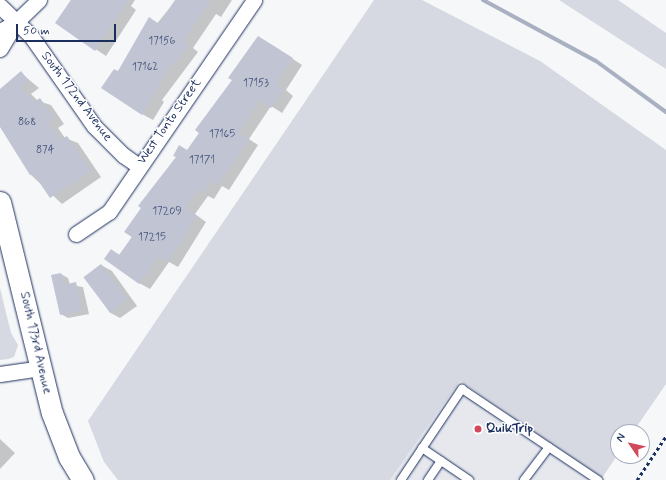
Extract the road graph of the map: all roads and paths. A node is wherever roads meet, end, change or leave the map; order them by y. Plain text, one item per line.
1 (38, 0) edge
2 (254, 0) edge
3 (0, 6) edge
4 (16, 22) junction
5 (0, 31) edge
6 (0, 49) edge
7 (139, 166) junction
8 (0, 202) edge
9 (76, 234) dead end
10 (41, 368) junction
11 (0, 374) edge
12 (666, 436) edge
13 (549, 447) junction
14 (422, 448) junction
15 (441, 461) junction
16 (83, 480) edge
17 (401, 480) edge
18 (428, 480) edge
19 (469, 480) edge
20 (524, 480) edge
21 (598, 480) edge
22 (637, 480) edge

1 - 4 street
2 - 7 street, West Tonto Street
3 - 4 street, South 172nd Avenue
4 - 5 street
4 - 6 street
4 - 7 street, South 172nd Avenue
7 - 9 street, West Tonto Street
8 - 10 street, South 173rd Avenue
10 - 11 street
10 - 16 street, South 173rd Avenue
12 - 22 path
13 - 14 lane
13 - 20 lane
13 - 21 lane
14 - 15 lane
14 - 17 lane
15 - 18 lane
15 - 19 lane

